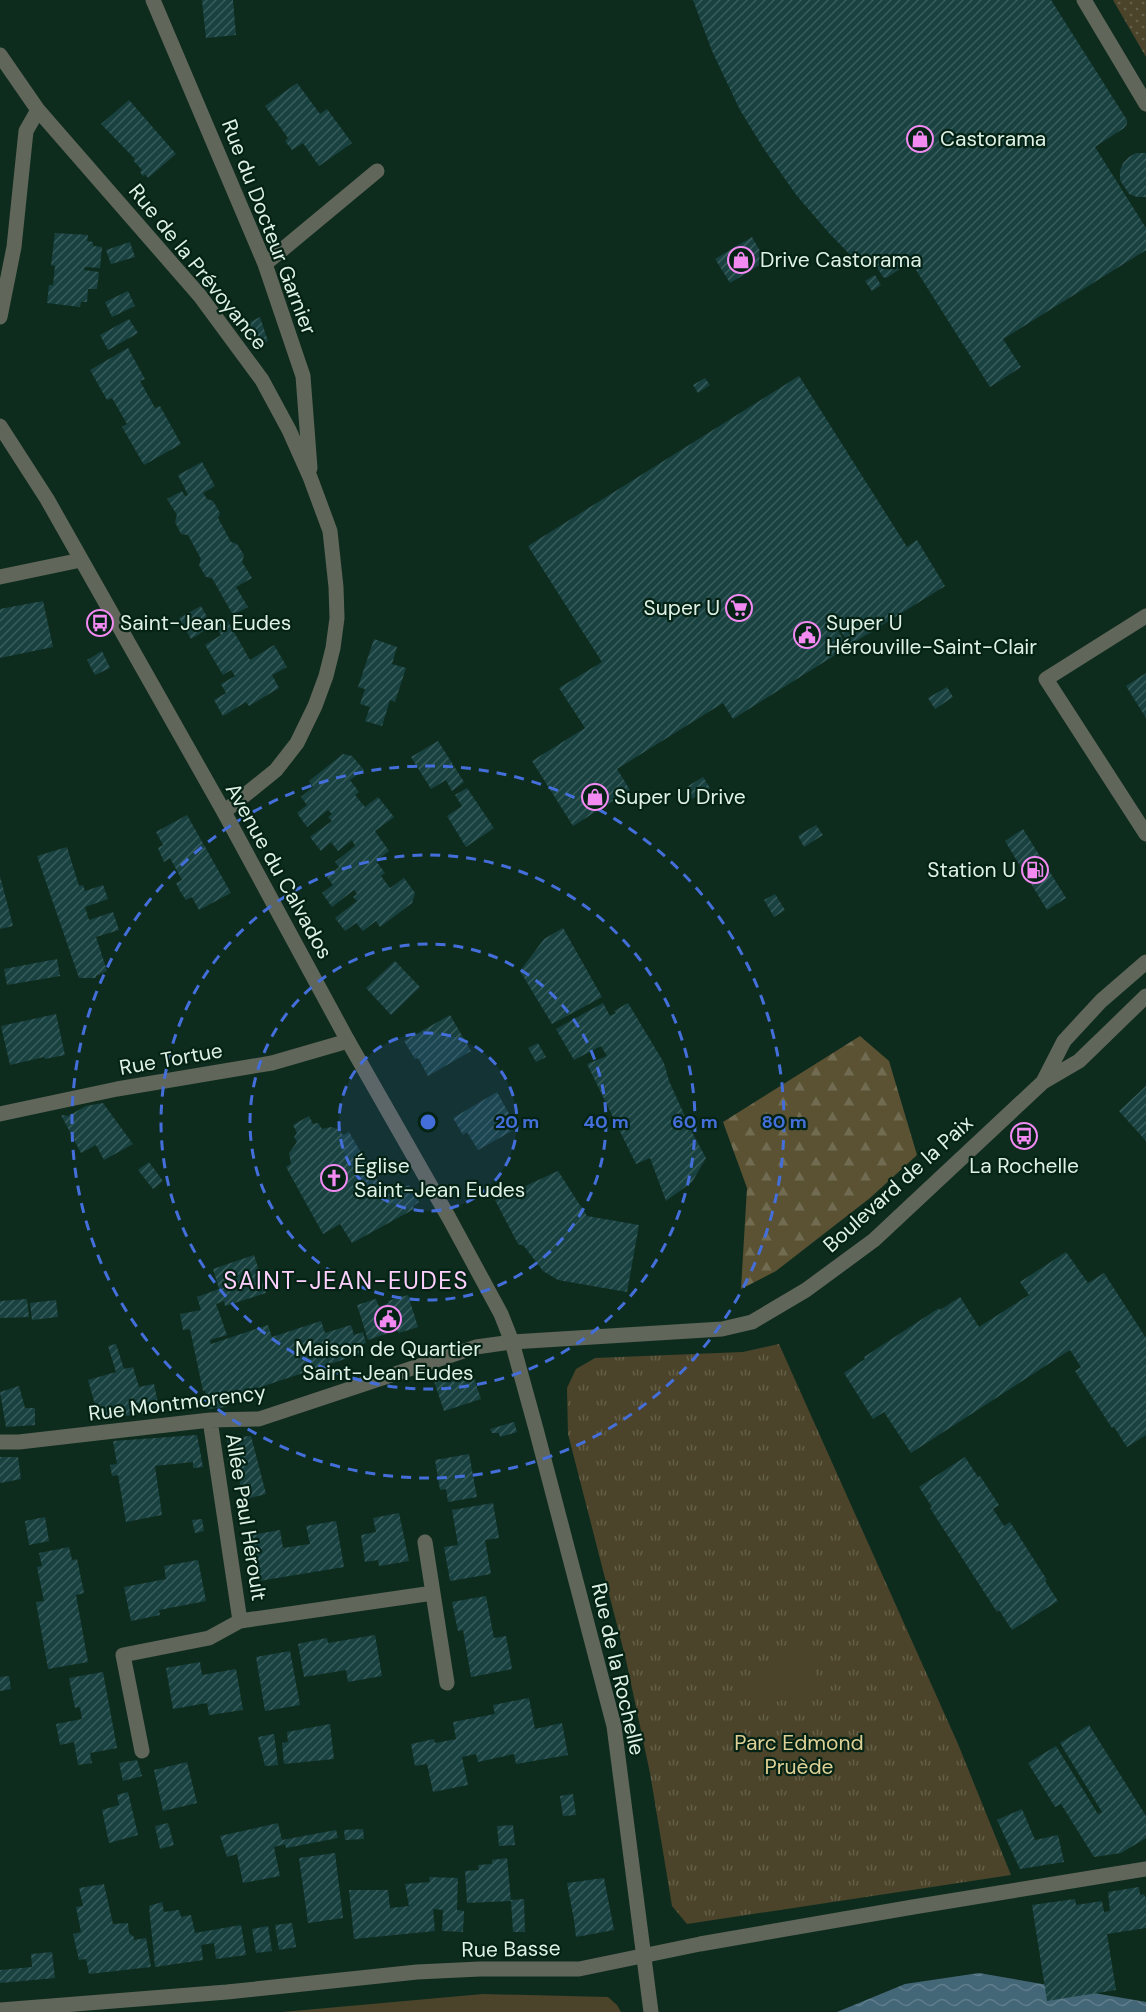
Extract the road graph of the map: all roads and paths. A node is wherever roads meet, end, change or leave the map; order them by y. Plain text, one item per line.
1 (153, 0) edge
2 (1084, 0) edge
3 (0, 55) edge
4 (1146, 104) edge
5 (38, 110) junction
6 (378, 171) dead end
7 (266, 264) junction
8 (0, 316) edge
9 (0, 426) edge
10 (310, 477) junction
11 (81, 560) junction
12 (0, 577) edge
13 (1146, 616) edge
14 (224, 812) junction
15 (1146, 834) edge
16 (1146, 962) edge
17 (1146, 996) edge
18 (348, 1041) junction
19 (1043, 1082) junction
20 (0, 1114) edge
21 (743, 1324) joint
22 (512, 1342) junction
23 (210, 1420) junction
24 (0, 1442) edge
25 (424, 1542) dead end
26 (433, 1593) junction
27 (240, 1621) junction
28 (447, 1683) dead end
29 (142, 1751) dead end
30 (1146, 1869) edge
31 (644, 1957) junction
32 (0, 2010) edge
33 (651, 2012) edge

1 - 7 street, Rue du Docteur Garnier
2 - 4 street
3 - 5 street, Rue de la Prévoyance
5 - 8 street
5 - 10 street, Rue de la Prévoyance
6 - 7 street
7 - 10 street, Rue du Docteur Garnier
9 - 11 street, Avenue du Calvados
10 - 14 street, Rue de la Prévoyance
11 - 12 street
11 - 14 street, Avenue du Calvados
13 - 15 street
14 - 18 street, Avenue du Calvados
16 - 19 street, Boulevard de la Paix
17 - 19 street, Boulevard de la Paix
18 - 20 street, Rue Tortue
18 - 22 street, Avenue du Calvados
19 - 21 street, Boulevard de la Paix
21 - 22 street, Rue Montmorency
22 - 23 street, Rue Montmorency
22 - 31 street, Rue de la Rochelle
23 - 24 street, Rue Montmorency
23 - 27 street, Allée Paul Héroult
25 - 26 street
26 - 27 street, Allée Paul Héroult
26 - 28 street
27 - 29 street, Allée Paul Héroult
30 - 31 street, Rue Basse
31 - 32 street, Rue Basse
31 - 33 street, Rue de la Rochelle

